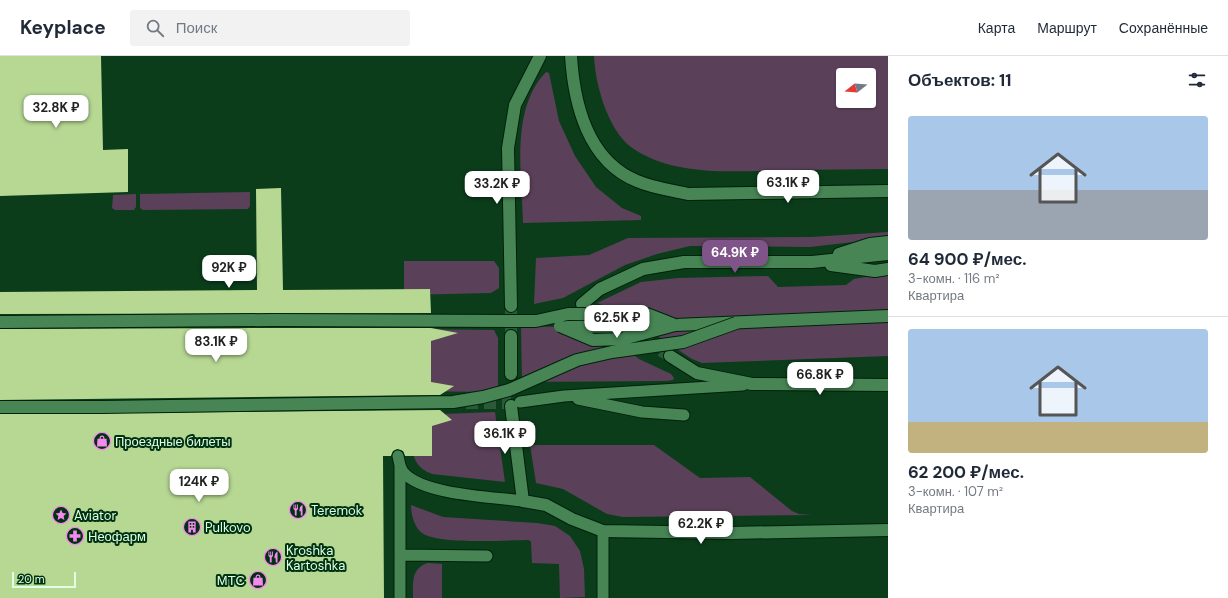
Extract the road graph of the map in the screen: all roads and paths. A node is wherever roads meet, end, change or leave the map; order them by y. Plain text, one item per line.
1 (540, 56) edge
2 (571, 56) edge
3 (888, 191) edge
4 (888, 242) edge
5 (888, 254) edge
6 (812, 262) junction
7 (888, 269) edge
8 (582, 304) dead end
9 (511, 306) tunnel mouth
10 (888, 316) edge
11 (536, 321) junction
12 (0, 322) edge
13 (736, 323) junction
14 (675, 325) junction
15 (511, 336) tunnel mouth
16 (670, 356) tunnel mouth
17 (511, 374) dead end
18 (752, 384) junction
19 (888, 385) edge
20 (564, 396) junction
21 (515, 404) joint
22 (0, 407) edge
23 (684, 415) dead end
24 (523, 501) junction
25 (888, 530) edge
26 (603, 531) junction
27 (400, 555) junction
28 (487, 556) dead end
29 (400, 598) edge
30 (603, 598) edge

1 - 9 street
2 - 3 street
4 - 6 street
5 - 6 street
6 - 7 street
6 - 8 street
10 - 13 street
11 - 12 street, bridge
11 - 14 street, bridge
11 - 14 street, bridge
13 - 14 street, bridge
13 - 22 street, bridge
15 - 17 street
16 - 18 street
18 - 19 street
18 - 20 lane
20 - 21 lane
20 - 23 lane
21 - 24 street
24 - 26 street
24 - 27 lane
25 - 26 street
26 - 30 lane
27 - 28 lane
27 - 29 lane

